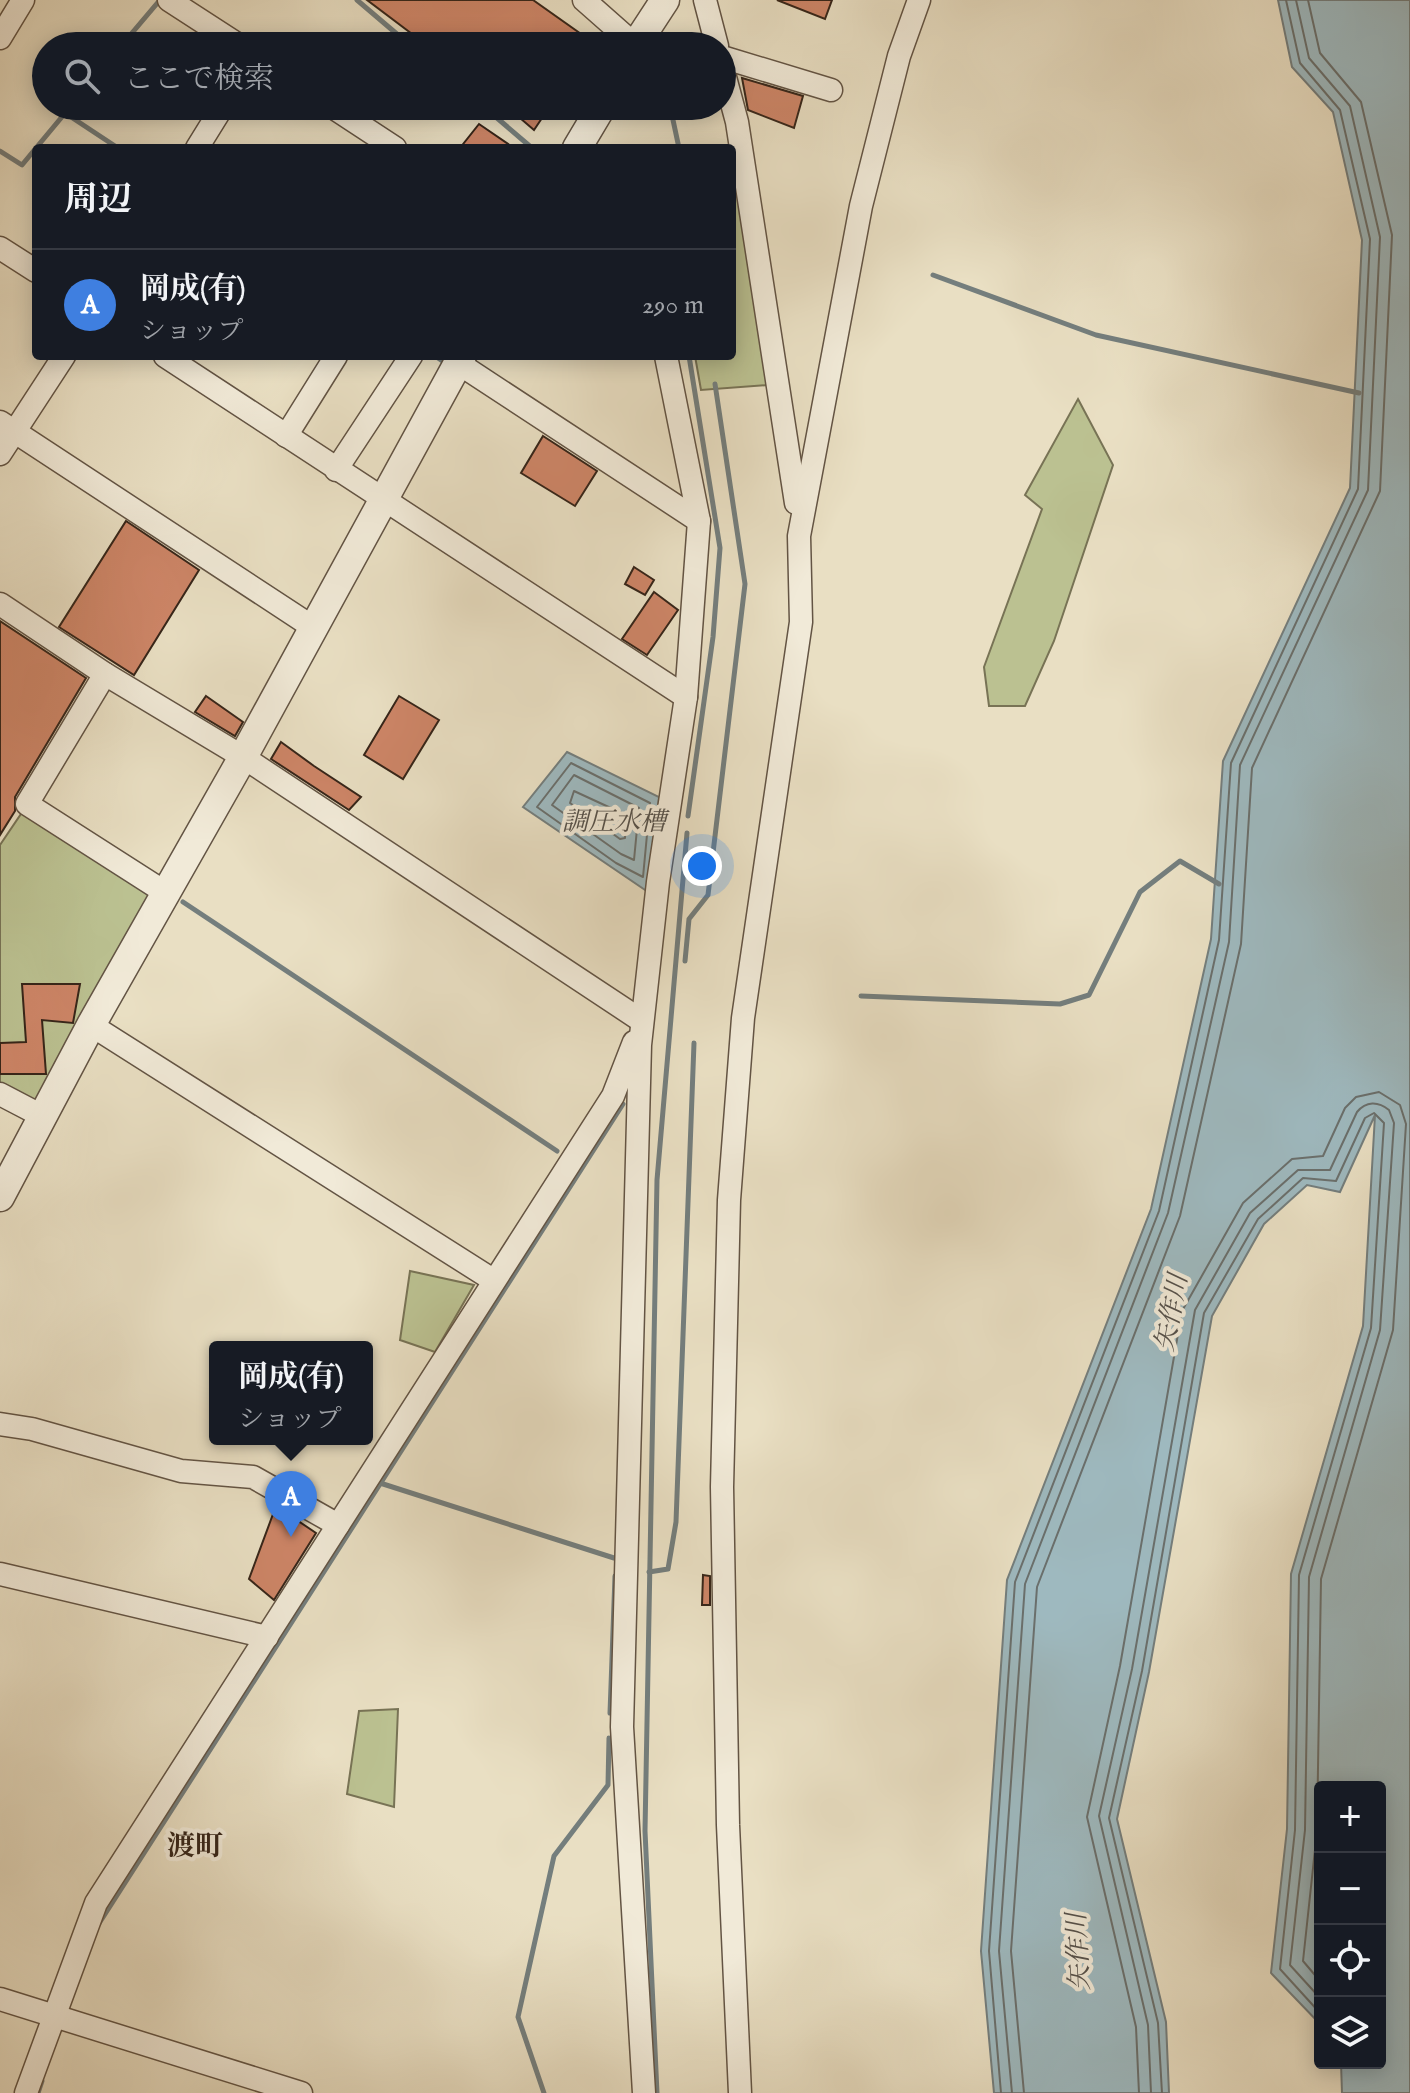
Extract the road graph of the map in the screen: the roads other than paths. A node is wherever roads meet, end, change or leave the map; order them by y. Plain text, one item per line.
1 (23, 0) edge
2 (169, 0) edge
3 (584, 0) edge
4 (665, 0) edge
5 (705, 0) edge
6 (919, 0) edge
7 (218, 32) edge
8 (620, 32) edge
9 (644, 32) edge
10 (713, 32) edge
11 (0, 38) edge
12 (736, 61) edge
13 (831, 90) dead end
14 (736, 118) edge
15 (214, 120) edge
16 (352, 120) edge
17 (594, 120) edge
18 (199, 144) edge
19 (389, 144) edge
20 (579, 144) edge
21 (0, 248) edge
22 (32, 267) edge
23 (61, 360) edge
24 (171, 360) edge
25 (334, 360) edge
26 (408, 360) edge
27 (460, 360) edge
28 (667, 360) edge
29 (7, 427) edge
30 (286, 436) junction
31 (0, 454) edge
32 (336, 470) junction
33 (384, 502) junction
34 (699, 521) junction
35 (799, 536) junction
36 (0, 604) edge
37 (314, 628) junction
38 (105, 674) junction
39 (686, 697) junction
40 (243, 757) junction
41 (166, 893) junction
42 (642, 1021) junction
43 (91, 1025) junction
44 (0, 1094) edge
45 (44, 1117) junction
46 (0, 1197) edge
47 (493, 1280) junction
48 (0, 1424) edge
49 (338, 1525) junction
50 (0, 1574) edge
51 (267, 1637) junction
52 (0, 1999) edge
53 (54, 2013) junction
54 (26, 2093) edge
55 (301, 2093) edge
56 (644, 2093) edge
57 (740, 2093) edge

1 - 11 street
2 - 7 street
3 - 8 street
4 - 9 street
5 - 10 street
6 - 35 street
12 - 13 street
14 - 35 street
15 - 18 street
16 - 19 street
17 - 20 street
21 - 22 street
23 - 29 street
24 - 30 street
25 - 30 street
26 - 32 street
27 - 33 street
27 - 34 street
28 - 34 street
29 - 31 street
29 - 37 street
30 - 32 street
32 - 33 street
33 - 37 street
33 - 39 street
34 - 39 street
35 - 57 street
36 - 38 street
37 - 40 street
38 - 40 street
38 - 41 street
39 - 42 street
40 - 41 street
40 - 42 street
41 - 43 street
42 - 47 street
42 - 56 street
43 - 45 street
43 - 47 street
44 - 45 street
45 - 46 street
47 - 49 street
48 - 49 street
49 - 51 street
50 - 51 street
51 - 53 street
52 - 53 street
53 - 54 street
53 - 55 street

